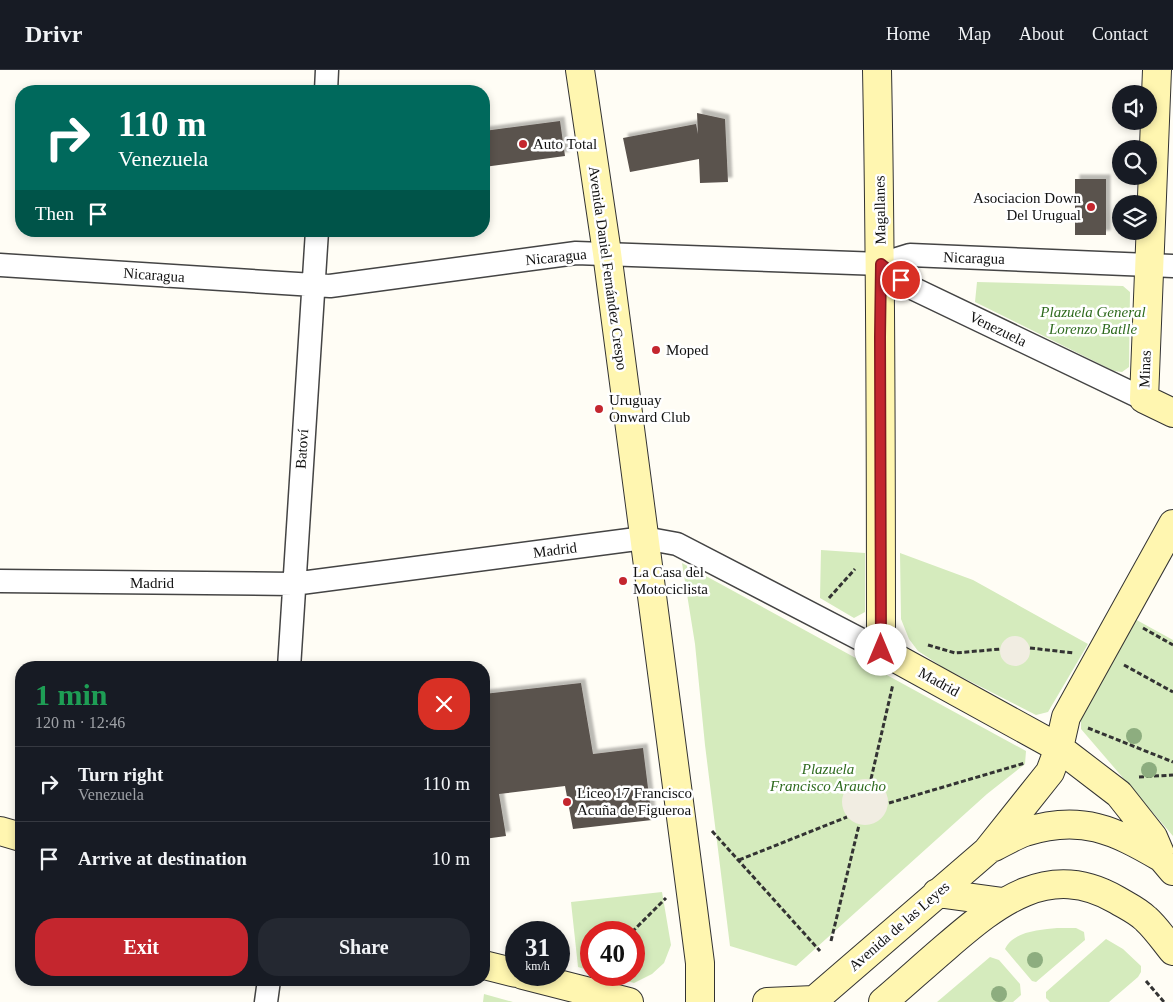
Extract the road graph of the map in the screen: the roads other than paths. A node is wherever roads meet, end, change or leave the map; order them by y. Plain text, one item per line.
1 (327, 70) edge
2 (580, 70) edge
3 (878, 70) edge
4 (1157, 70) edge
5 (326, 85) edge
6 (316, 237) edge
7 (607, 253) junction
8 (881, 264) junction
9 (0, 265) edge
10 (1161, 266) edge
11 (313, 285) junction
12 (1144, 399) junction
13 (1173, 414) edge
14 (1173, 524) edge
15 (644, 538) junction
16 (0, 582) edge
17 (293, 584) junction
18 (881, 650) junction
19 (289, 661) edge
20 (1059, 748) junction
21 (0, 831) edge
22 (15, 835) edge
23 (987, 851) junction
24 (1168, 864) edge
25 (938, 893) junction
26 (1003, 902) junction
27 (1146, 919) junction
28 (1173, 927) edge
29 (1173, 951) edge
30 (490, 966) edge
31 (505, 970) edge
32 (268, 986) edge
33 (566, 986) edge
34 (813, 1001) edge
35 (266, 1002) edge
36 (629, 1002) edge
37 (700, 1002) edge
38 (767, 1002) edge
39 (883, 1002) edge

1 - 5 street
2 - 7 street, Avenida Daniel Fernández Crespo
3 - 8 street, Magallanes
4 - 10 street, Minas
6 - 11 street, Batoví
7 - 8 street, Nicaragua
7 - 11 street, Nicaragua
7 - 15 street, Avenida Daniel Fernández Crespo
8 - 10 street, Nicaragua
8 - 12 street, Venezuela
8 - 18 street, Magallanes
9 - 11 street, Nicaragua
10 - 12 street, Minas
11 - 17 street, Batoví
12 - 13 street, Venezuela
14 - 20 street
15 - 17 street, Madrid
15 - 18 street, Madrid
15 - 37 street, Avenida Daniel Fernández Crespo
16 - 17 street, Madrid
17 - 19 street, Batoví
18 - 20 street, Madrid
20 - 23 street, Avenida de las Leyes
20 - 24 street, Avenida de las Leyes
21 - 22 street
23 - 24 street, Avenida de las Leyes
23 - 25 street, Avenida de las Leyes
25 - 26 street
25 - 34 street, Avenida de las Leyes
26 - 27 street
26 - 39 street
27 - 28 street
27 - 29 street
30 - 31 street
32 - 35 street
33 - 36 street
34 - 38 street

